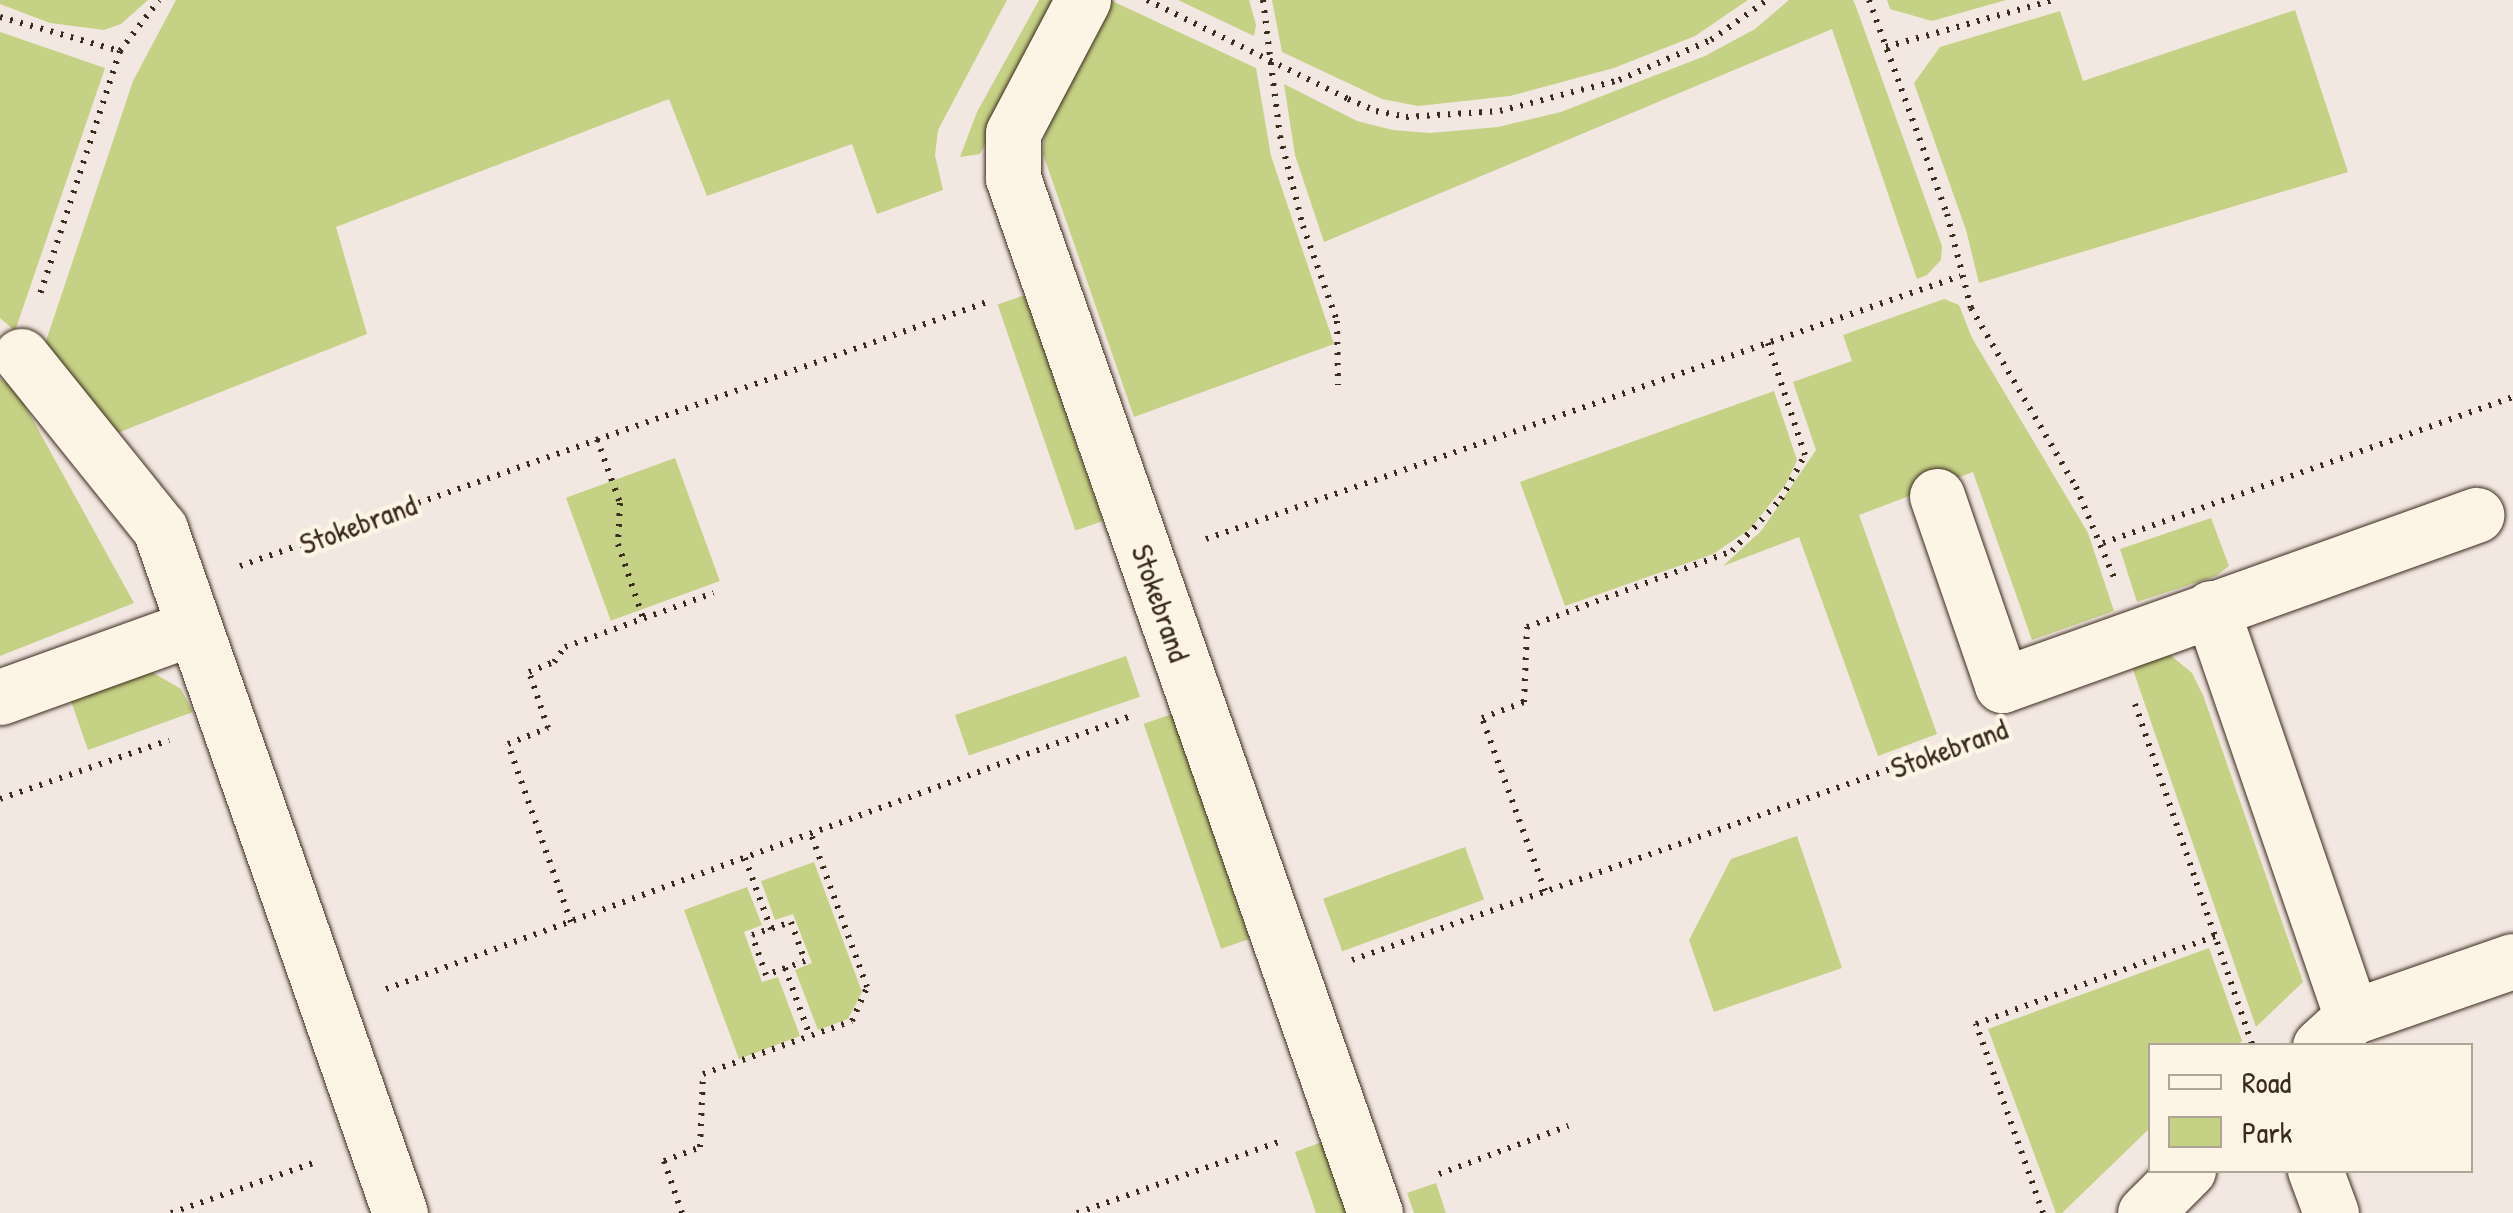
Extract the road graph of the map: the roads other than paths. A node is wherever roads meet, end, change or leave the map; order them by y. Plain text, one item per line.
1 (1083, 0) edge
2 (20, 356) road end
3 (1937, 496) dead end
4 (2476, 515) dead end
5 (187, 607) junction
6 (2211, 608) junction
7 (0, 697) edge
8 (2513, 961) edge
9 (2336, 1031) edge
10 (2185, 1173) edge
11 (2317, 1173) edge
12 (400, 1213) edge
13 (1375, 1213) edge
14 (2145, 1213) edge
15 (2330, 1213) edge

1 - 13 street, Stokebrand
2 - 5 street
3 - 6 street, Stokebrand
4 - 6 street, Stokebrand
5 - 7 street
5 - 12 street
6 - 9 street
8 - 9 street
10 - 14 street
11 - 15 street

